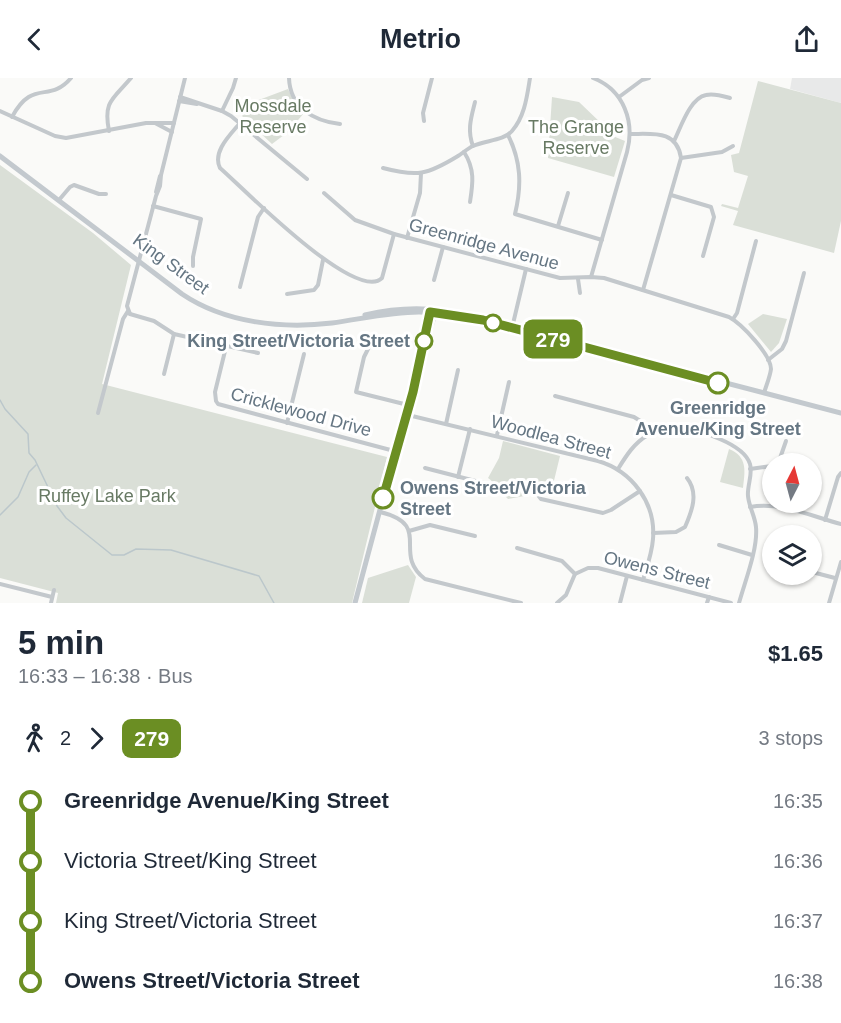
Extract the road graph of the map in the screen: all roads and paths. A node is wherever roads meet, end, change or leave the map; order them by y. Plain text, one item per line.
1 (71, 78) edge
2 (131, 78) edge
3 (185, 78) edge
4 (236, 78) edge
5 (290, 78) edge
6 (432, 78) edge
7 (530, 78) edge
8 (593, 78) edge
9 (649, 78) edge
10 (619, 97) junction
11 (730, 98) dead end
12 (180, 99) junction
13 (475, 102) dead end
14 (0, 111) edge
15 (222, 111) junction
16 (12, 117) junction
17 (424, 121) dead end
18 (155, 123) junction
19 (174, 123) junction
20 (240, 123) junction
21 (340, 124) dead end
22 (109, 131) junction
23 (172, 132) junction
24 (631, 134) junction
25 (508, 135) junction
26 (674, 141) junction
27 (473, 146) junction
28 (733, 146) dead end
29 (464, 152) junction
30 (0, 156) edge
31 (681, 158) junction
32 (383, 168) dead end
33 (421, 173) junction
34 (307, 179) dead end
35 (324, 193) dead end
36 (568, 193) dead end
37 (106, 194) dead end
38 (671, 195) junction
39 (59, 200) junction
40 (470, 202) dead end
41 (153, 206) junction
42 (264, 208) junction
43 (558, 226) junction
44 (394, 234) junction
45 (407, 238) junction
46 (602, 240) junction
47 (756, 241) dead end
48 (443, 247) junction
49 (703, 256) dead end
50 (139, 260) junction
51 (323, 260) junction
52 (193, 266) dead end
53 (526, 269) junction
54 (804, 273) dead end
55 (591, 277) junction
56 (578, 279) junction
57 (434, 280) dead end
58 (240, 287) dead end
59 (643, 290) junction
60 (580, 293) dead end
61 (286, 294) dead end
62 (434, 311) junction
63 (420, 312) junction
64 (129, 313) junction
65 (470, 319) junction
66 (734, 319) junction
67 (352, 320) junction
68 (483, 320) junction
69 (432, 323) junction
70 (510, 328) junction
71 (426, 331) junction
72 (174, 334) junction
73 (226, 347) junction
74 (369, 347) dead end
75 (258, 353) dead end
76 (304, 354) dead end
77 (768, 360) junction
78 (458, 370) dead end
79 (164, 374) dead end
80 (416, 381) junction
81 (509, 382) dead end
82 (764, 393) junction
83 (555, 396) dead end
84 (410, 405) junction
85 (98, 413) dead end
86 (841, 413) edge
87 (408, 415) junction
88 (287, 423) junction
89 (446, 424) junction
90 (470, 429) junction
91 (497, 435) junction
92 (648, 435) junction
93 (786, 441) dead end
94 (397, 452) junction
95 (782, 453) edge
96 (762, 467) edge
97 (425, 468) dead end
98 (618, 469) junction
99 (750, 469) junction
100 (841, 473) edge
101 (458, 477) junction
102 (687, 478) dead end
103 (488, 484) dead end
104 (640, 490) junction
105 (537, 494) dead end
106 (750, 507) junction
107 (379, 512) junction
108 (825, 520) junction
109 (841, 524) edge
110 (409, 531) junction
111 (653, 533) junction
112 (475, 536) dead end
113 (719, 545) dead end
114 (518, 548) dead end
115 (752, 555) junction
116 (841, 562) edge
117 (575, 574) junction
118 (822, 575) edge
119 (627, 576) junction
120 (835, 578) junction
121 (643, 580) junction
122 (0, 584) edge
123 (54, 590) dead end
124 (52, 597) junction
125 (709, 597) junction
126 (51, 603) edge
127 (355, 603) edge
128 (521, 603) edge
129 (557, 603) edge
130 (620, 603) edge
131 (707, 603) edge
132 (731, 603) edge
133 (739, 603) edge
134 (829, 603) edge

1 - 16 street
2 - 22 street
3 - 12 street
4 - 15 street
5 - 21 street
6 - 17 street
7 - 25 street
8 - 10 street
9 - 10 street
10 - 24 street
11 - 26 street
12 - 15 street
12 - 19 street
13 - 27 street
14 - 16 street
15 - 20 street
16 - 22 street
18 - 19 street
18 - 22 street
18 - 23 street
19 - 23 street
20 - 34 street
20 - 42 street
23 - 41 street
24 - 26 street
24 - 46 street
25 - 27 street
25 - 43 street
26 - 31 street
27 - 29 street
28 - 31 street
29 - 33 street
29 - 40 street
30 - 39 main road, King Street
31 - 38 street
32 - 33 street
33 - 45 street
35 - 44 street, Greenridge Avenue
36 - 43 street
37 - 39 street
38 - 49 street
38 - 59 street
39 - 50 main road, King Street
41 - 50 street
41 - 52 street
42 - 51 street
42 - 58 street
43 - 46 street
44 - 45 street, Greenridge Avenue
44 - 51 street
45 - 48 street, Greenridge Avenue
46 - 55 street
47 - 66 street
48 - 53 street, Greenridge Avenue
48 - 57 street
50 - 64 street
50 - 67 main road, King Street
51 - 61 street
53 - 56 street, Greenridge Avenue
53 - 70 street
54 - 77 street
55 - 56 street, Greenridge Avenue
55 - 59 street, Greenridge Avenue
56 - 60 street
59 - 66 street, Greenridge Avenue
62 - 63 main road, King Street
62 - 65 main road, King Street
62 - 67 main road, King Street
62 - 68 main road, King Street
62 - 69 main road
62 - 71 main road
63 - 67 main road, King Street
63 - 71 main road
64 - 72 street
64 - 85 street
65 - 68 main road, King Street
65 - 69 main road
66 - 77 street, Greenridge Avenue
68 - 70 main road, King Street
69 - 80 main road
70 - 82 main road, King Street
71 - 80 main road
72 - 73 street
72 - 79 street
73 - 75 street
73 - 88 street, Cricklewood Drive
74 - 84 street
76 - 88 street
77 - 82 street
78 - 89 street
80 - 84 main road
81 - 91 street
82 - 86 main road, King Street
83 - 92 street
84 - 87 main road
87 - 89 street, Woodlea Street
87 - 94 main road
88 - 94 street, Cricklewood Drive
89 - 90 street, Woodlea Street
90 - 91 street, Woodlea Street
90 - 101 street
91 - 98 street, Woodlea Street
92 - 98 street
92 - 99 street
93 - 95 street
94 - 107 main road
96 - 99 street
97 - 101 street
98 - 104 street, Woodlea Street
99 - 106 street
100 - 108 street
101 - 103 street
102 - 111 street
104 - 105 street
104 - 111 street, Woodlea Street
106 - 108 street
106 - 115 street
107 - 110 street
107 - 127 main road
108 - 109 street
110 - 112 street
110 - 128 street
111 - 121 street, Woodlea Street
113 - 115 street
114 - 117 street
115 - 133 street
116 - 120 street
117 - 119 street, Owens Street
117 - 129 street, Owens Street
118 - 120 street
119 - 121 street, Owens Street
119 - 130 street
120 - 134 street
121 - 125 street, Owens Street
122 - 124 street
123 - 124 street
124 - 126 street
125 - 131 street
125 - 132 street, Owens Street

